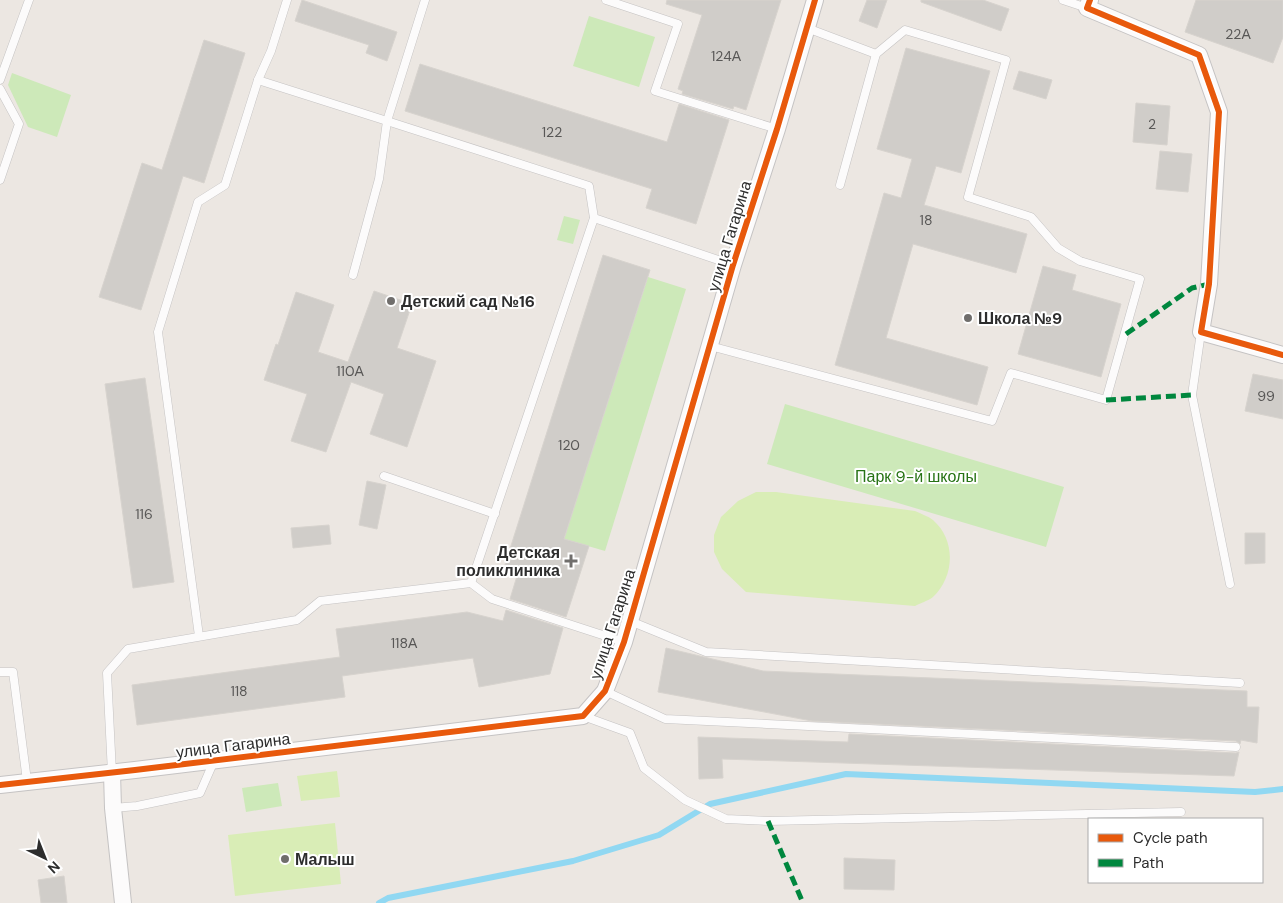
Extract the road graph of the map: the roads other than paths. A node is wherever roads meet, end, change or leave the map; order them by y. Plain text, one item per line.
1 (29, 0) edge
2 (287, 0) edge
3 (425, 0) edge
4 (606, 0) edge
5 (815, 0) edge
6 (1063, 0) edge
7 (1088, 4) edge
8 (807, 28) junction
9 (876, 54) junction
10 (0, 80) edge
11 (258, 80) junction
12 (0, 89) edge
13 (387, 121) junction
14 (777, 129) junction
15 (0, 180) edge
16 (840, 185) dead end
17 (594, 218) junction
18 (733, 265) junction
19 (353, 274) dead end
20 (1201, 332) junction
21 (710, 346) junction
22 (1283, 355) edge
23 (384, 476) dead end
24 (495, 514) junction
25 (471, 582) junction
26 (1230, 584) dead end
27 (630, 621) junction
28 (199, 636) junction
29 (624, 642) junction
30 (0, 672) edge
31 (1240, 683) dead end
32 (605, 691) junction
33 (583, 716) junction
34 (1236, 747) dead end
35 (214, 761) junction
36 (112, 773) junction
37 (26, 781) junction
38 (0, 785) edge
39 (113, 808) junction
40 (1181, 812) dead end
41 (124, 903) edge

1 - 10 lane
2 - 11 lane
3 - 13 lane
4 - 14 lane
5 - 8 street, улица Гагарина
6 - 7 lane
7 - 20 street
8 - 9 lane
8 - 14 street, улица Гагарина
9 - 16 lane
9 - 21 lane
11 - 13 lane
11 - 28 lane
12 - 15 lane
13 - 17 lane
13 - 19 lane
14 - 18 street, улица Гагарина
17 - 18 lane
17 - 24 lane
18 - 21 street, улица Гагарина
20 - 22 street
20 - 26 lane
21 - 27 street, улица Гагарина
23 - 24 lane
24 - 25 lane
25 - 28 lane
25 - 29 lane
27 - 29 street, улица Гагарина
27 - 31 lane
28 - 36 lane
29 - 32 street, улица Гагарина
30 - 37 lane
32 - 33 street, улица Гагарина
32 - 34 lane
33 - 35 street, улица Гагарина
33 - 40 lane
35 - 36 street, улица Гагарина
35 - 39 lane
36 - 37 street, улица Гагарина
36 - 39 street
37 - 38 street, улица Гагарина
39 - 41 street

